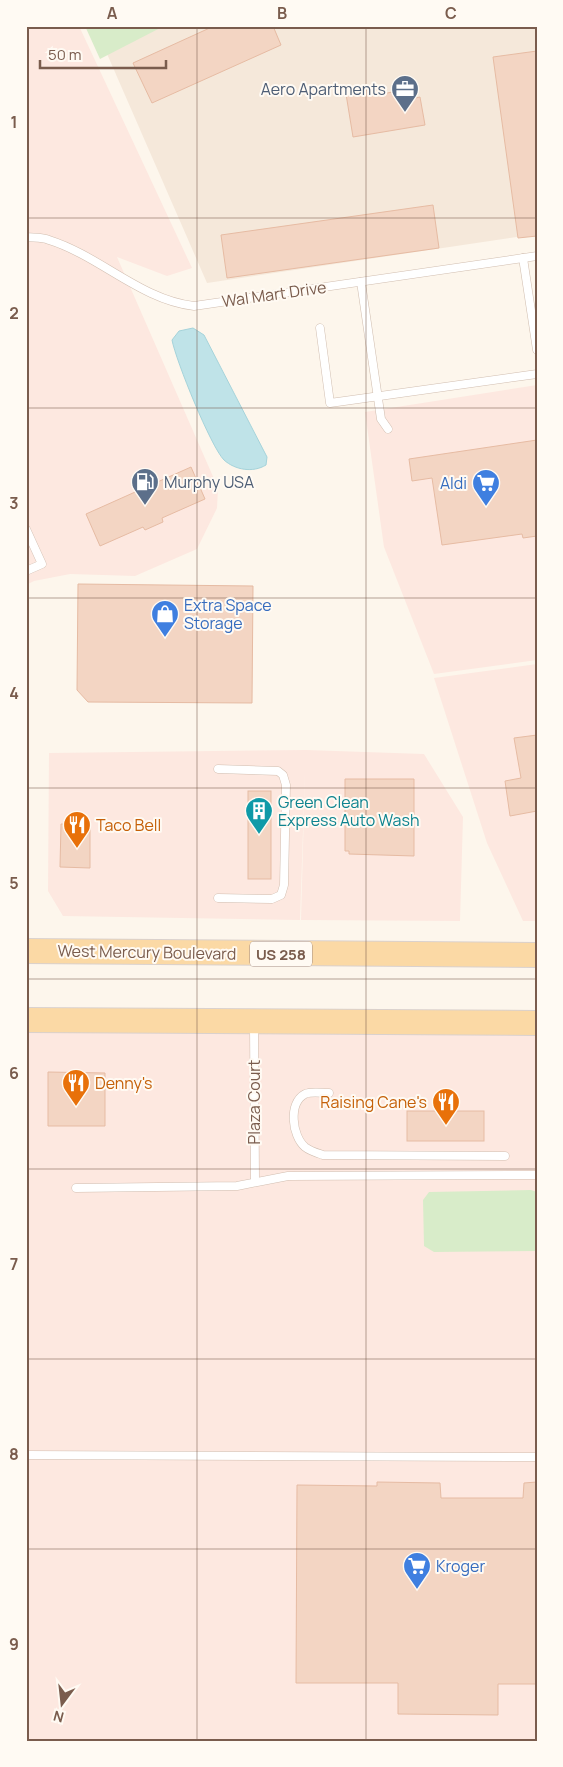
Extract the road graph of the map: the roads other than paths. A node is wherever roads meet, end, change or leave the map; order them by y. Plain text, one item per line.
1 (26, 237) edge
2 (537, 256) edge
3 (523, 258) junction
4 (361, 282) junction
5 (320, 328) dead end
6 (537, 350) edge
7 (537, 374) edge
8 (378, 397) junction
9 (388, 429) dead end
10 (26, 529) edge
11 (26, 572) edge
12 (218, 769) dead end
13 (218, 898) dead end
14 (26, 951) edge
15 (537, 956) edge
16 (26, 1020) edge
17 (254, 1022) junction
18 (537, 1023) edge
19 (329, 1093) dead end
20 (504, 1156) dead end
21 (537, 1175) edge
22 (255, 1182) junction
23 (76, 1188) dead end
24 (26, 1455) edge
25 (537, 1456) edge

1 - 4 lane, Wal Mart Drive
2 - 3 lane, Wal Mart Drive
3 - 4 lane, Wal Mart Drive
3 - 6 lane
4 - 8 lane
5 - 8 lane
7 - 8 lane
8 - 9 lane
10 - 11 lane
12 - 13 lane
14 - 15 main road, West Mercury Boulevard / US 258
16 - 17 main road
17 - 18 main road
17 - 22 lane, Plaza Court
19 - 20 lane
21 - 22 lane
22 - 23 lane
24 - 25 lane

